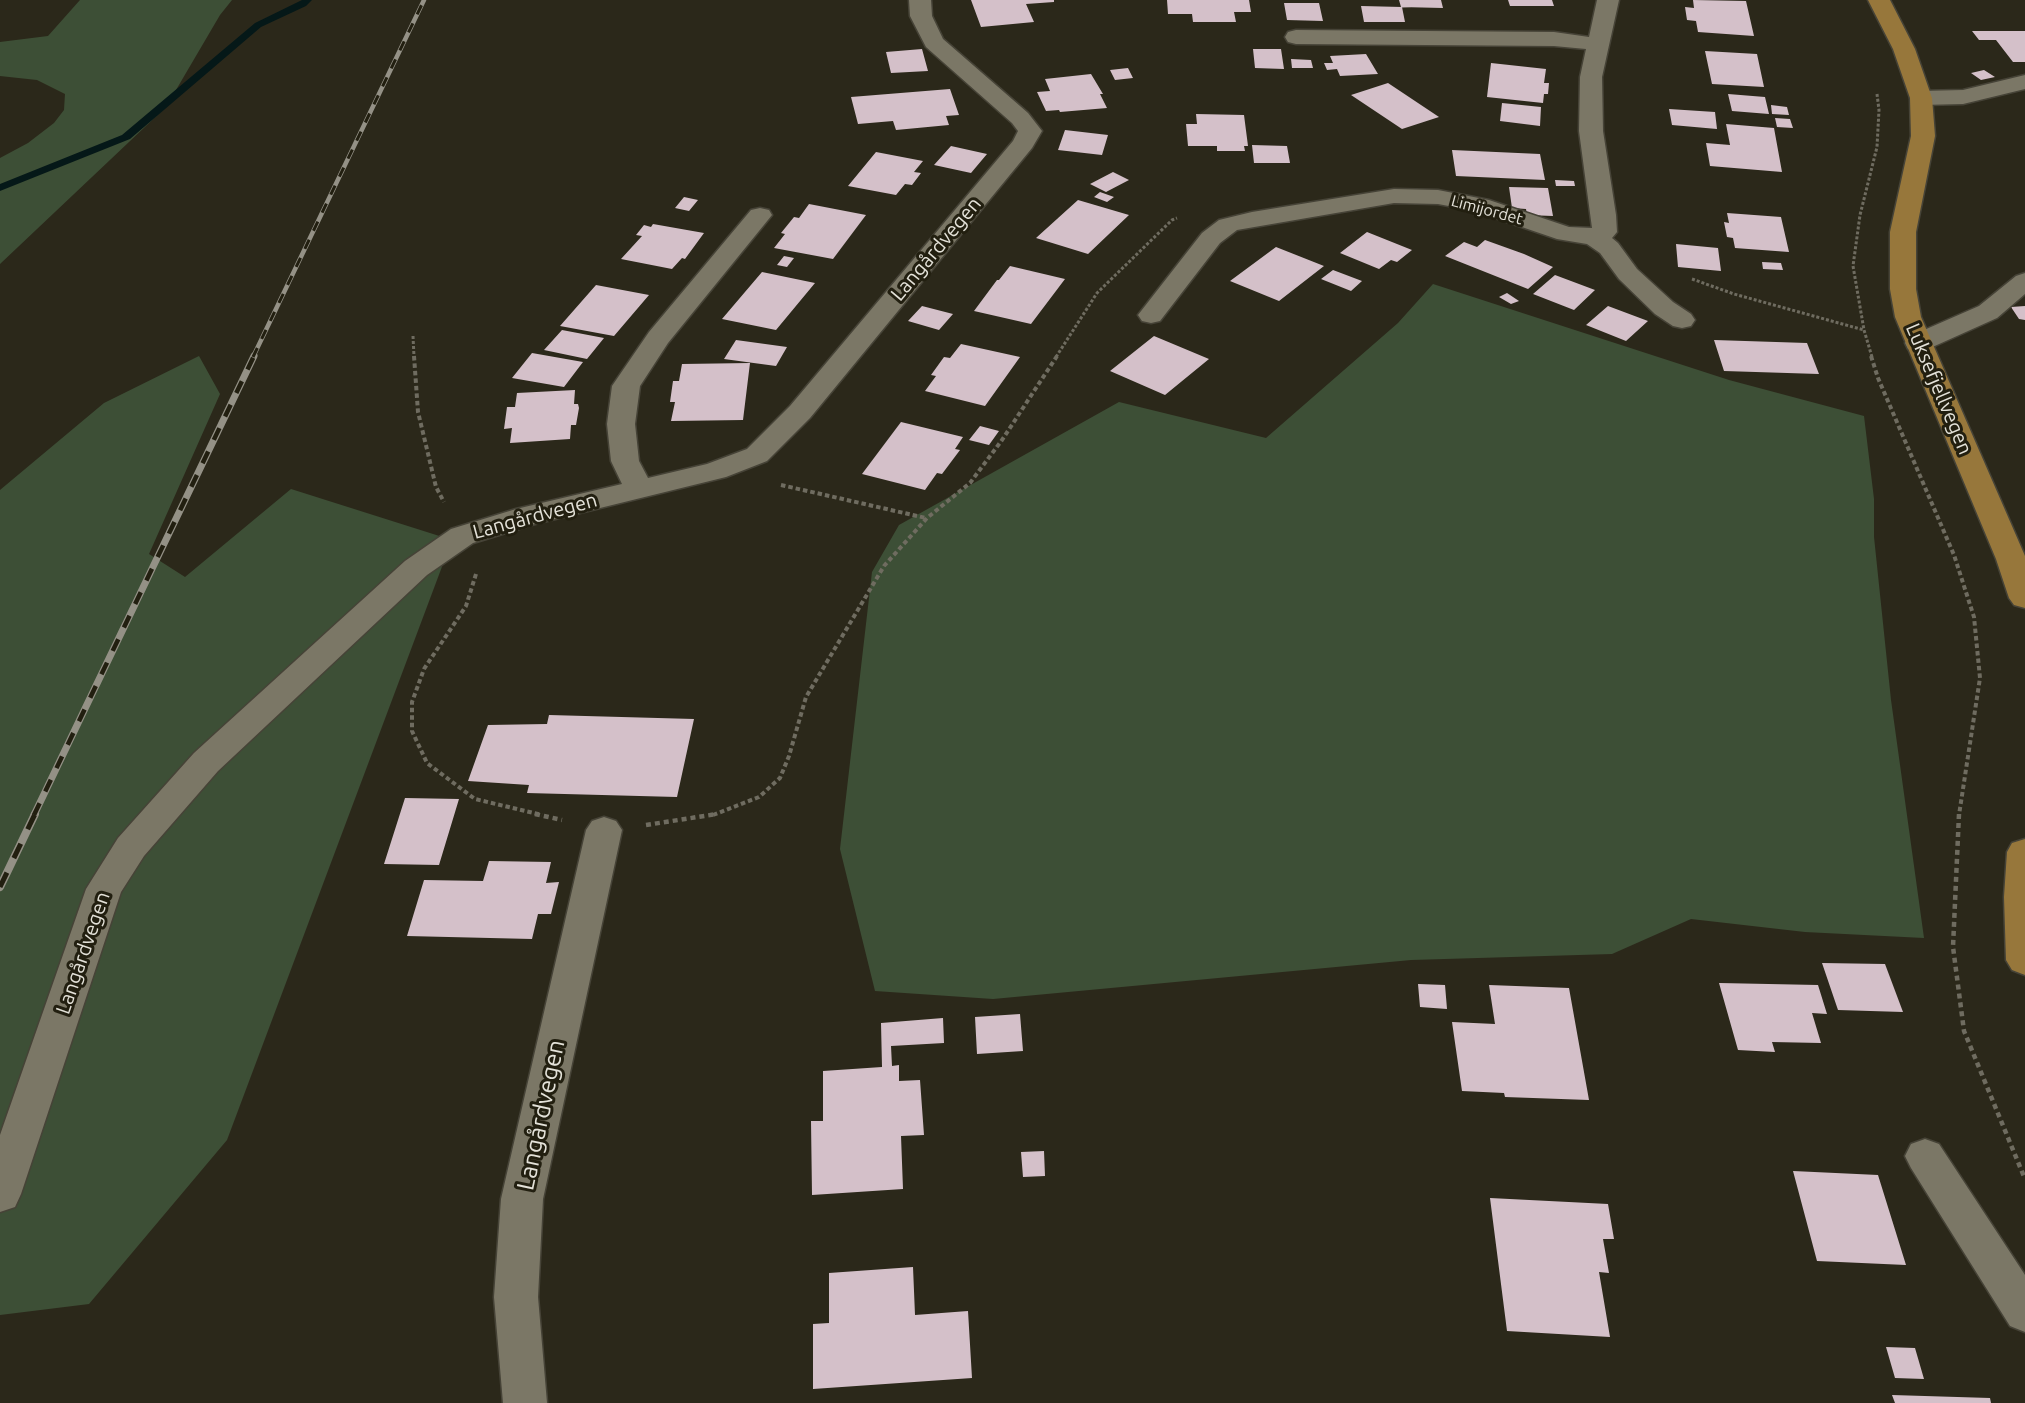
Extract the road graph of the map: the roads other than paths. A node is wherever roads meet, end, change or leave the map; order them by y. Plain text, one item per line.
1 (920, 0) edge
2 (1608, 0) edge
3 (1879, 0) edge
4 (1296, 37) dead end
5 (1597, 44) junction
6 (2025, 82) edge
7 (1921, 98) junction
8 (760, 215) dead end
9 (1594, 237) junction
10 (2025, 281) edge
11 (1151, 315) dead end
12 (1682, 320) dead end
13 (1918, 343) junction
14 (639, 489) junction
15 (2025, 598) edge
16 (604, 830) road end
17 (2025, 852) edge
18 (2025, 960) edge
19 (1925, 1155) dead end
20 (0, 1194) edge
21 (2025, 1312) edge
22 (525, 1403) edge

1 - 14 street, Langårdvegen
2 - 5 street
3 - 7 main road, Luksefjellvegen
4 - 5 street
5 - 9 street
6 - 7 street
7 - 13 main road, Luksefjellvegen
8 - 14 street
9 - 11 street, Limijordet
9 - 12 street
10 - 13 street
13 - 15 main road, Luksefjellvegen
14 - 20 street, Langårdvegen
16 - 22 street, Langårdvegen
17 - 18 main road
19 - 21 street

